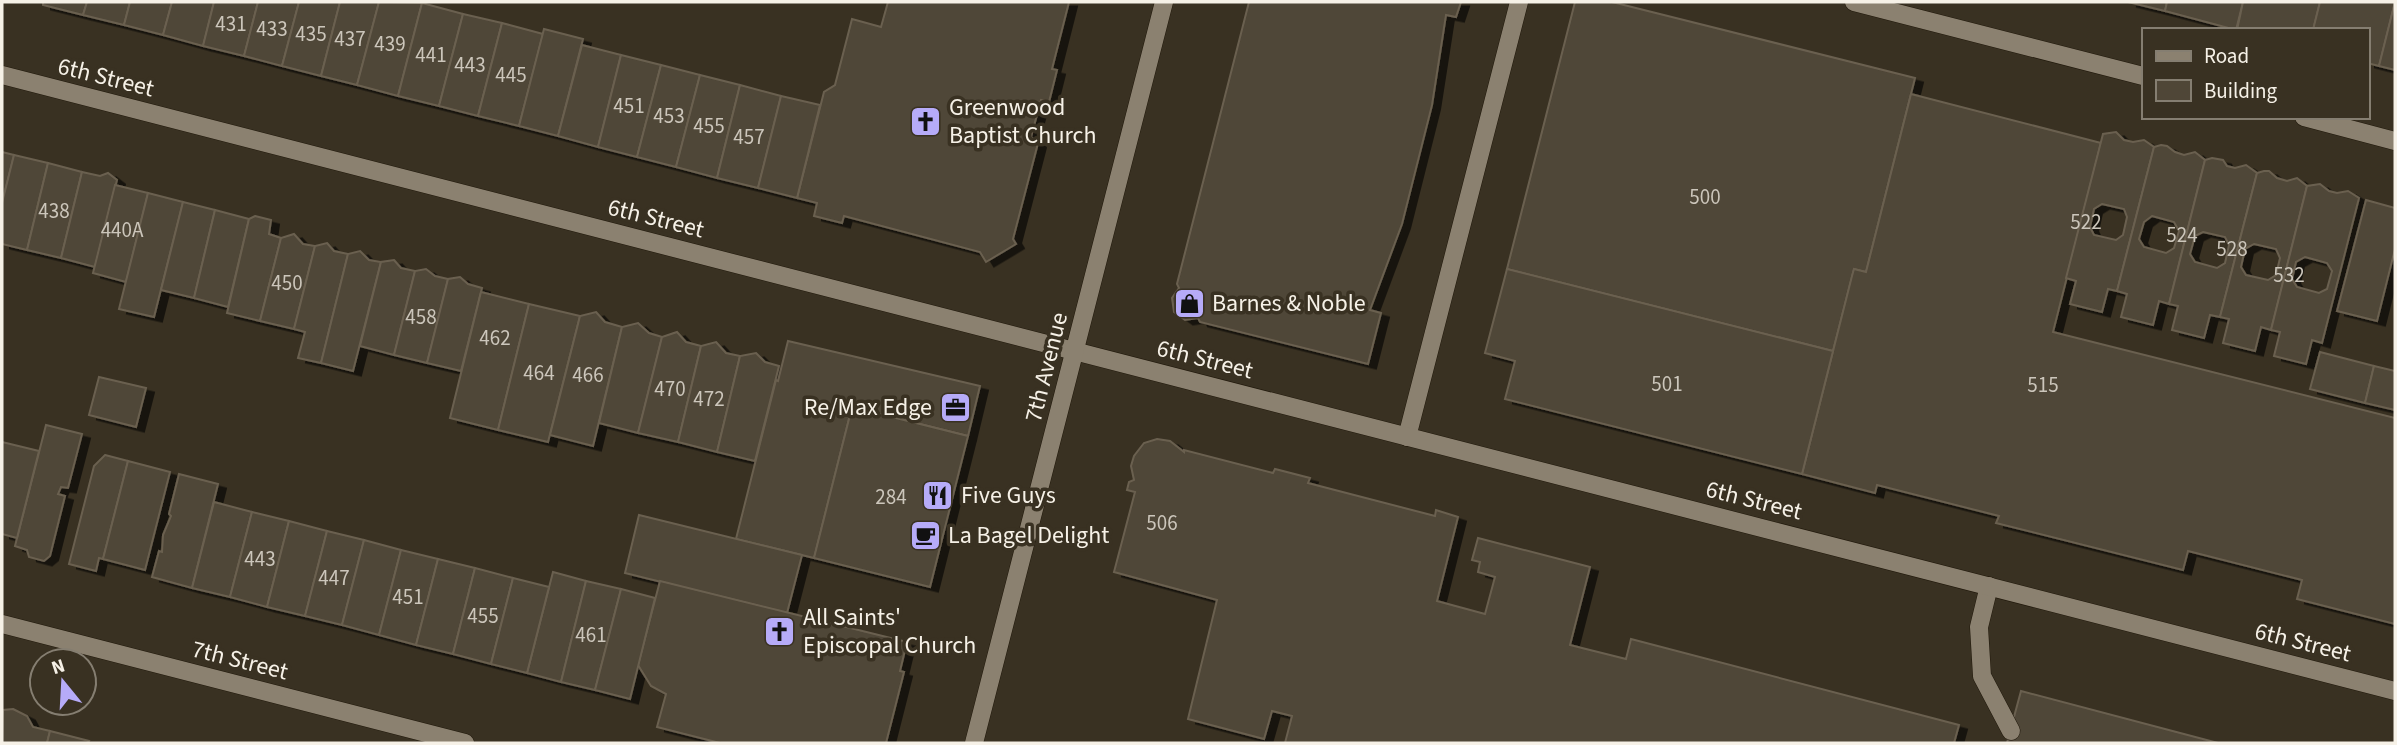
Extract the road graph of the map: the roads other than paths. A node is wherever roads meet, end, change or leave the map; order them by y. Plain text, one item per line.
1 (1164, 2) edge
2 (1519, 2) edge
3 (1854, 2) edge
4 (2, 75) edge
5 (2142, 76) edge
6 (2312, 119) edge
7 (2395, 141) edge
8 (1075, 351) junction
9 (1407, 436) junction
10 (1989, 586) junction
11 (2, 624) edge
12 (2395, 691) edge
13 (2011, 731) dead end
14 (466, 743) edge
15 (974, 743) edge

1 - 8 street, 7th Avenue
2 - 9 street
3 - 5 street
4 - 8 street, 6th Street
6 - 7 street
8 - 9 street, 6th Street
8 - 15 street, 7th Avenue
9 - 10 street, 6th Street
10 - 12 street, 6th Street
10 - 13 street
11 - 14 street, 7th Street

